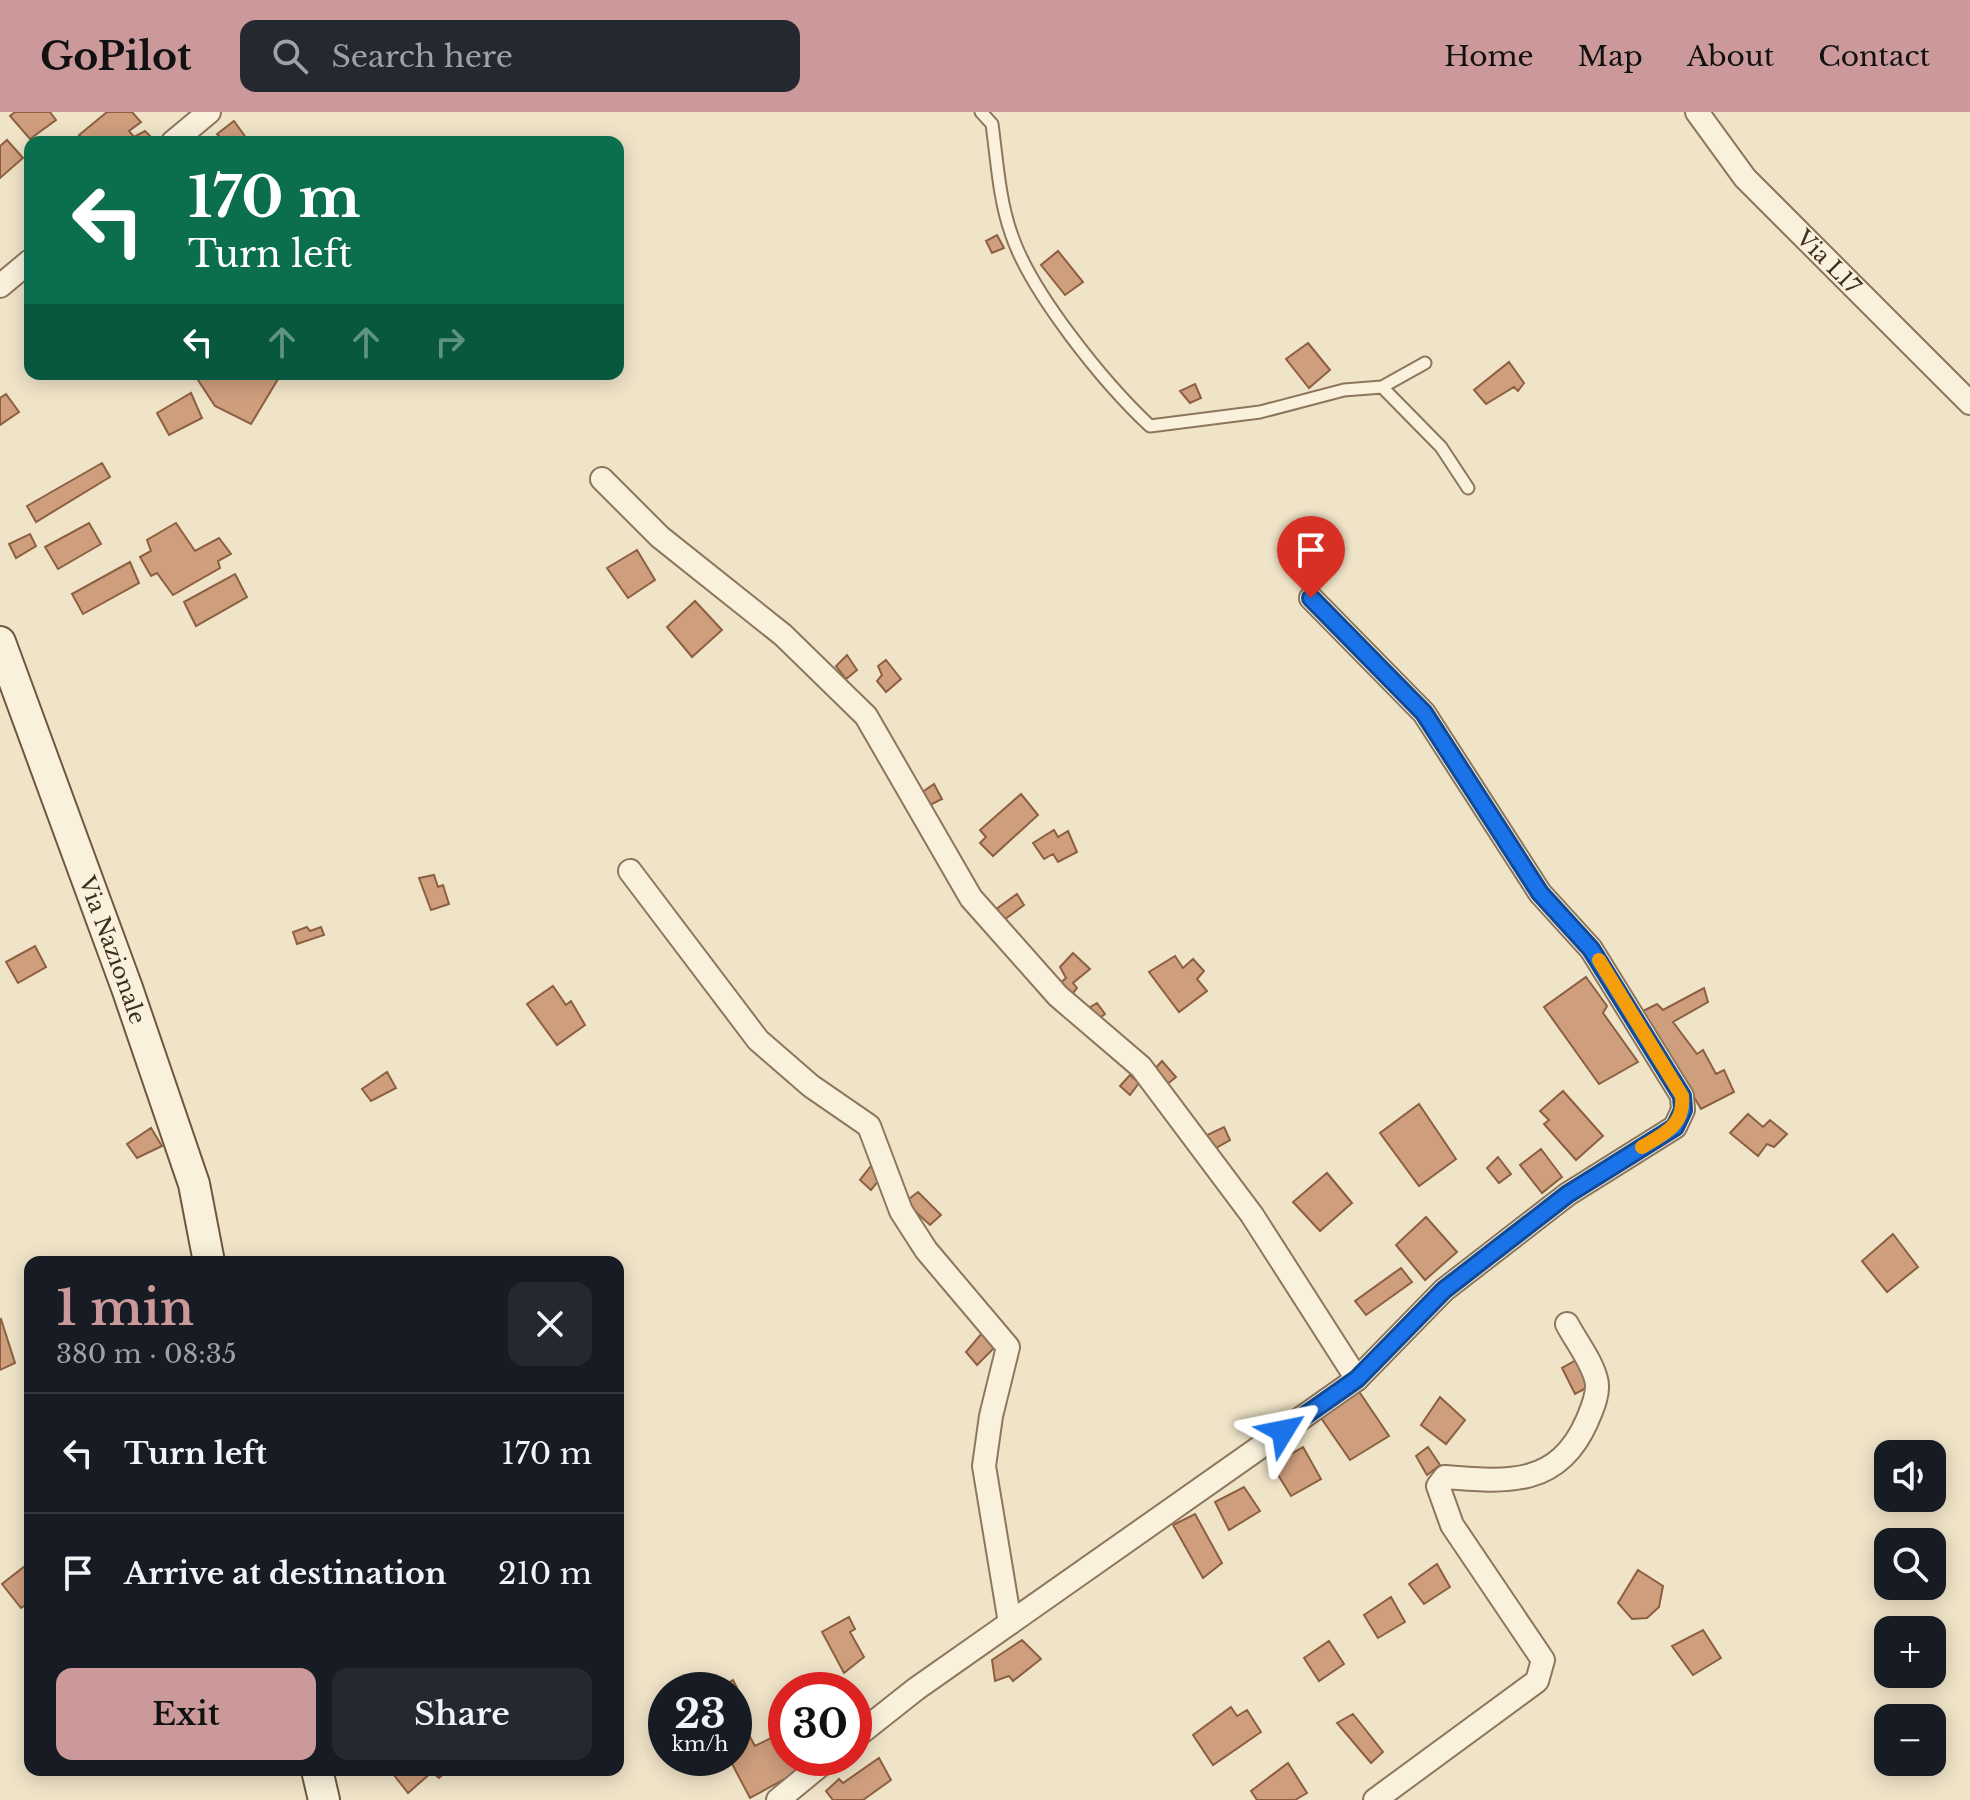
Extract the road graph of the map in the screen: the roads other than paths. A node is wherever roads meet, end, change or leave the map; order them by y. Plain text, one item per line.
1 (209, 112) edge
2 (981, 112) edge
3 (1697, 112) edge
4 (180, 136) edge
5 (24, 266) edge
6 (0, 286) edge
7 (1425, 363) dead end
8 (1382, 387) junction
9 (1970, 403) edge
10 (602, 479) dead end
11 (1468, 488) dead end
12 (1311, 598) dead end
13 (0, 642) edge
14 (630, 871) dead end
15 (208, 1256) edge
16 (1567, 1324) dead end
17 (1357, 1379) junction
18 (1010, 1623) junction
19 (872, 1725) edge
20 (318, 1776) edge
21 (807, 1776) edge
22 (324, 1800) edge
23 (778, 1800) edge
24 (1375, 1800) edge

1 - 4 street
2 - 8 lane
3 - 9 street, Via L17
5 - 6 street
7 - 8 lane
8 - 11 lane
10 - 17 street
12 - 17 street
13 - 15 main road, Via Nazionale
14 - 18 street
16 - 24 street
17 - 18 street
18 - 19 street
20 - 22 main road
21 - 23 street

